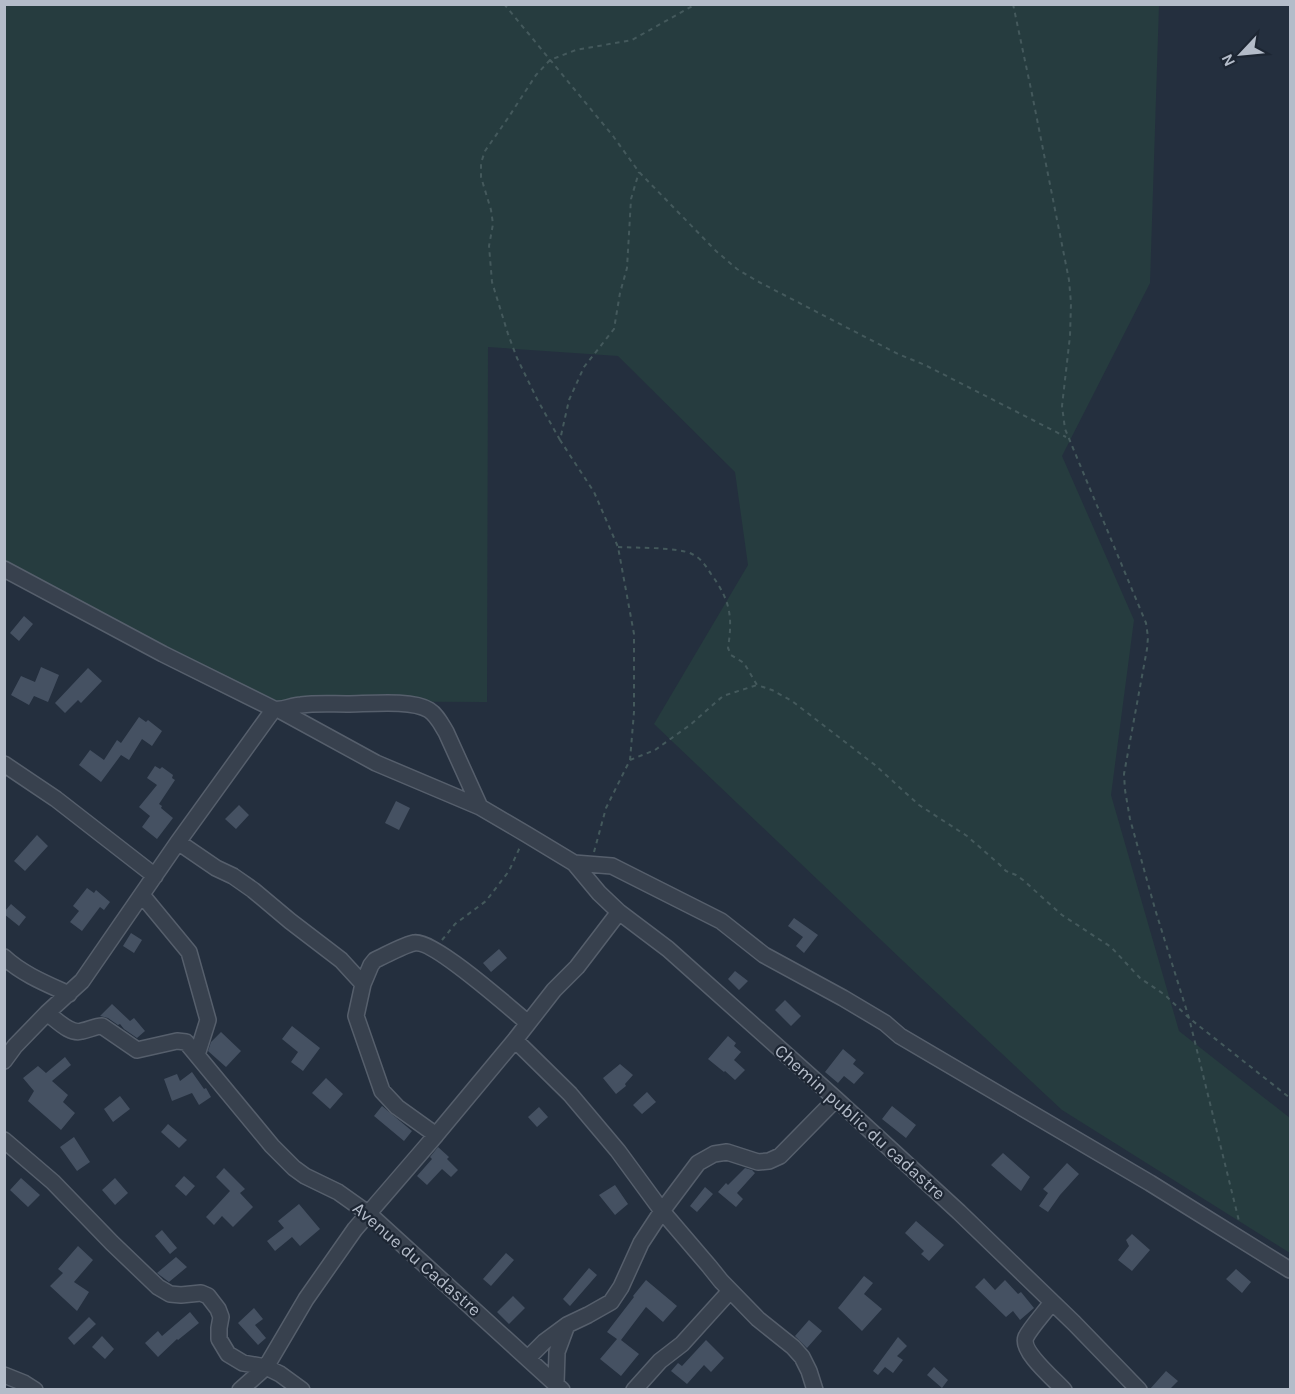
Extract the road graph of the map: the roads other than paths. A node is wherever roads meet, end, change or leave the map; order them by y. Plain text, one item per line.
1 (4, 569) edge
2 (278, 710) junction
3 (4, 764) edge
4 (480, 807) junction
5 (178, 842) junction
6 (574, 863) junction
7 (155, 876) junction
8 (142, 895) junction
9 (619, 912) junction
10 (4, 957) edge
11 (363, 984) junction
12 (69, 994) junction
13 (47, 1013) junction
14 (528, 1023) junction
15 (515, 1041) junction
16 (197, 1055) junction
17 (4, 1061) edge
18 (836, 1099) junction
19 (436, 1135) junction
20 (4, 1140) edge
21 (662, 1211) junction
22 (369, 1214) junction
23 (1290, 1270) edge
24 (730, 1291) junction
25 (1053, 1302) junction
26 (567, 1325) junction
27 (528, 1358) junction
28 (266, 1366) junction
29 (4, 1375) edge
30 (559, 1387) edge
31 (35, 1389) edge
32 (240, 1389) edge
33 (302, 1389) edge
34 (634, 1389) edge
35 (815, 1389) edge
36 (1064, 1389) edge
37 (1139, 1389) edge

1 - 2 street
2 - 4 street
2 - 4 street
2 - 5 street
3 - 7 street
4 - 6 street
5 - 7 street
5 - 11 street
6 - 9 street, Chemin public du cadastre
6 - 23 street
7 - 8 street
8 - 12 street
8 - 16 street
9 - 14 street
9 - 18 street, Chemin public du cadastre
10 - 12 street
11 - 14 street
11 - 19 street
12 - 13 street
13 - 16 street
13 - 17 street
14 - 15 street
15 - 19 street
15 - 21 street
16 - 22 street, Avenue du Cadastre
18 - 21 street
18 - 25 street, Chemin public du cadastre
19 - 22 street
20 - 28 street
21 - 24 street
21 - 26 street
22 - 27 street, Avenue du Cadastre
22 - 28 street
24 - 34 street
24 - 35 street
25 - 36 street
25 - 37 street, Chemin public du cadastre
26 - 27 street
26 - 30 street
27 - 30 street, Avenue du Cadastre
28 - 32 street
28 - 33 street
29 - 31 street

